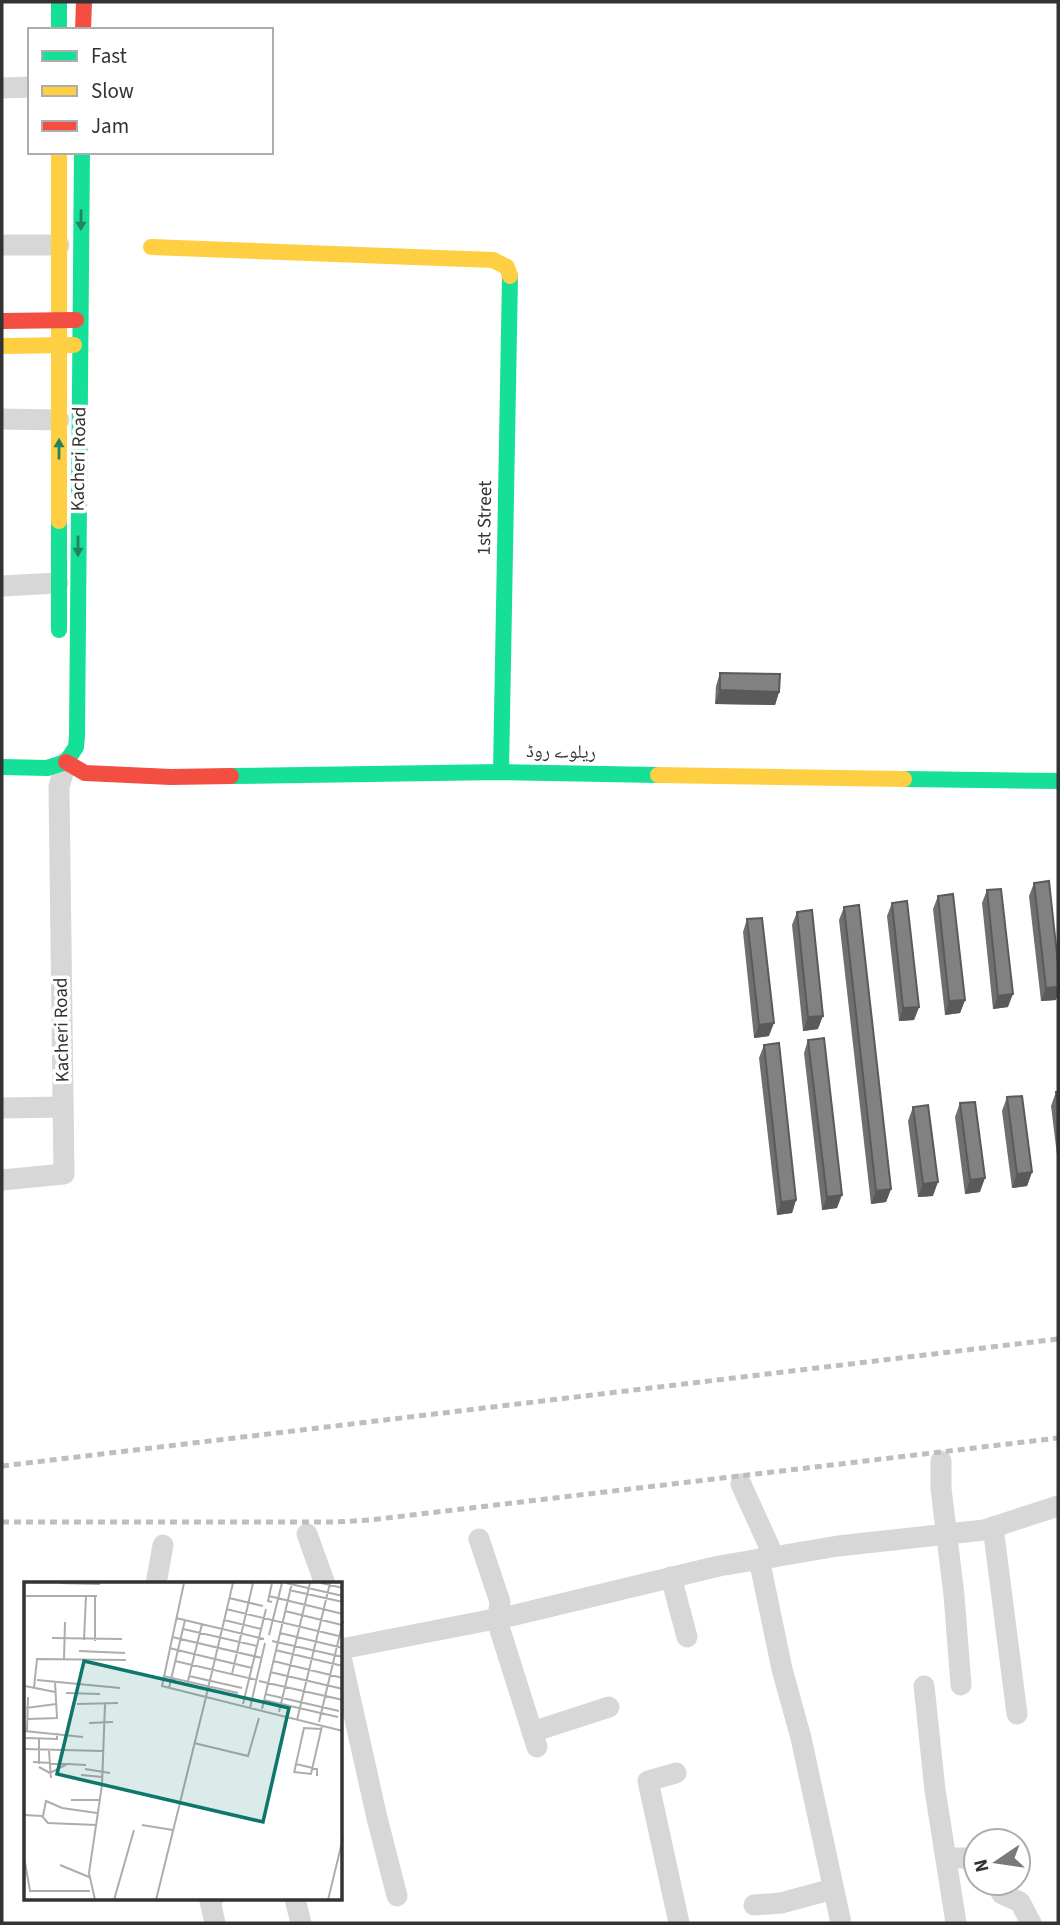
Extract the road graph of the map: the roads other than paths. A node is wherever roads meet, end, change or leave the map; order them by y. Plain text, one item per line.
1 (59, 2) edge
2 (84, 2) edge
3 (59, 28) edge
4 (83, 28) edge
5 (28, 87) edge
6 (2, 88) edge
7 (59, 154) edge
8 (82, 154) edge
9 (2, 245) edge
10 (59, 245) junction
11 (151, 247) dead end
12 (80, 320) junction
13 (2, 321) edge
14 (59, 321) junction
15 (58, 345) junction
16 (80, 345) junction
17 (2, 346) edge
18 (2, 419) edge
19 (59, 420) junction
20 (58, 583) junction
21 (2, 586) edge
22 (60, 650) dead end
23 (61, 703) dead end
24 (66, 762) junction
25 (2, 767) edge
26 (501, 772) junction
27 (1058, 781) edge
28 (63, 1107) junction
29 (2, 1108) edge
30 (2, 1181) edge
31 (941, 1461) dead end
32 (741, 1484) dead end
33 (1058, 1506) edge
34 (993, 1527) junction
35 (307, 1534) dead end
36 (946, 1534) junction
37 (479, 1539) dead end
38 (163, 1545) dead end
39 (767, 1558) junction
40 (671, 1577) junction
41 (156, 1582) edge
42 (324, 1582) edge
43 (498, 1618) junction
44 (687, 1637) dead end
45 (343, 1649) edge
46 (343, 1666) edge
47 (961, 1685) dead end
48 (924, 1686) dead end
49 (609, 1707) dead end
50 (1017, 1714) dead end
51 (676, 1773) dead end
52 (962, 1857) edge
53 (946, 1858) junction
54 (833, 1889) junction
55 (397, 1896) dead end
56 (1009, 1897) edge
57 (212, 1900) edge
58 (295, 1900) edge
59 (754, 1905) dead end
60 (215, 1923) edge
61 (301, 1923) edge
62 (679, 1923) edge
63 (841, 1923) edge
64 (956, 1923) edge
65 (1031, 1923) edge

1 - 3 main road
2 - 4 main road
5 - 6 street
7 - 10 main road, Kacheri Road
8 -> 12 main road, Kacheri Road
9 - 10 street
10 - 14 main road, Kacheri Road
11 - 26 main road, 1st Street
12 - 14 main road
12 - 16 main road, Kacheri Road
13 - 14 main road
14 - 15 main road, Kacheri Road
15 - 16 main road
15 - 17 main road
15 - 19 main road, Kacheri Road
16 -> 24 main road, Kacheri Road
18 - 19 street
20 -> 19 main road, Kacheri Road
20 - 21 street
20 - 22 main road, Kacheri Road
23 - 24 main road, Kacheri Road
24 - 25 main road
24 - 26 main road, ریلوے روڈ
24 - 28 street, Kacheri Road
26 - 27 main road, ریلوے روڈ
28 - 29 street
28 - 30 street, Kacheri Road
31 - 36 street
32 - 39 street
33 - 34 street
34 - 36 street
34 - 50 street
35 - 42 street
36 - 39 street
36 - 47 street
37 - 43 street
38 - 41 street
39 - 40 street
39 - 54 street
40 - 43 street
40 - 44 street
43 - 45 street
43 - 49 street
46 - 55 street
48 - 53 street
51 - 62 street
52 - 53 street
53 - 64 street
54 - 59 street
54 - 63 street
56 - 65 street
57 - 60 street
58 - 61 street

